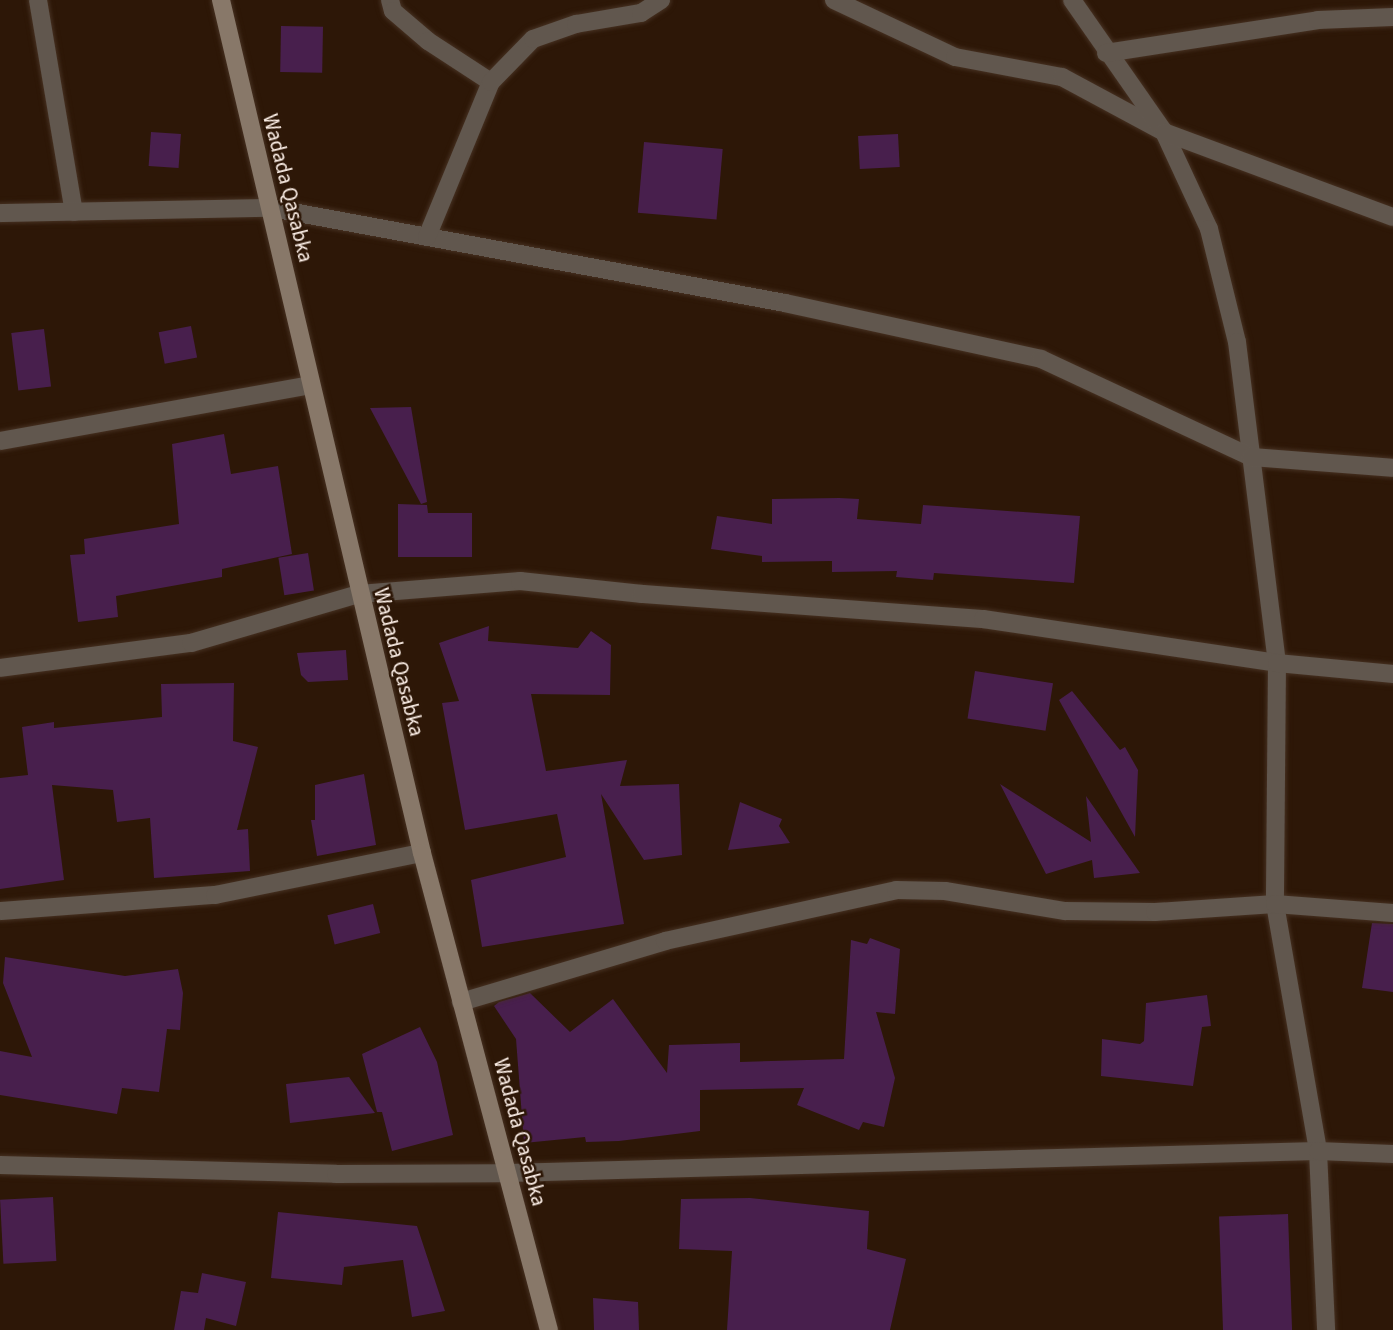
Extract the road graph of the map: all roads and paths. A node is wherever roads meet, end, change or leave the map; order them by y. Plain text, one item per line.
1 (38, 0) edge
2 (221, 0) edge
3 (390, 0) edge
4 (661, 0) edge
5 (834, 0) edge
6 (1072, 0) edge
7 (1393, 17) edge
8 (1106, 53) junction
9 (491, 82) junction
10 (1164, 132) junction
11 (271, 208) junction
12 (75, 212) junction
13 (0, 213) edge
14 (1393, 217) edge
15 (427, 237) junction
16 (311, 385) junction
17 (0, 441) edge
18 (1251, 458) junction
19 (1393, 468) edge
20 (359, 594) junction
21 (1277, 663) junction
22 (0, 668) edge
23 (1393, 674) edge
24 (422, 853) junction
25 (1275, 904) junction
26 (0, 911) edge
27 (1393, 913) edge
28 (462, 1002) junction
29 (1318, 1150) junction
30 (1393, 1154) edge
31 (0, 1165) edge
32 (508, 1173) junction
33 (549, 1330) edge
34 (1326, 1330) edge

1 - 12 street
2 - 11 street, Wadada Qasabka
3 - 9 street
4 - 9 street
5 - 10 street
6 - 8 street
7 - 8 street
8 - 10 street
9 - 15 street
10 - 14 street
10 - 18 street
11 - 12 street
11 - 15 street
11 - 16 street, Wadada Qasabka
12 - 13 street
15 - 18 street
16 - 17 street
16 - 20 street, Wadada Qasabka
18 - 19 street
18 - 21 street
20 - 21 street
20 - 22 street
20 - 24 street, Wadada Qasabka
21 - 23 street
21 - 25 street
24 - 26 street
24 - 28 street, Wadada Qasabka
25 - 27 street
25 - 28 street
25 - 29 street
28 - 32 street, Wadada Qasabka
29 - 30 street
29 - 32 street
29 - 34 street
31 - 32 street
32 - 33 street, Wadada Qasabka

